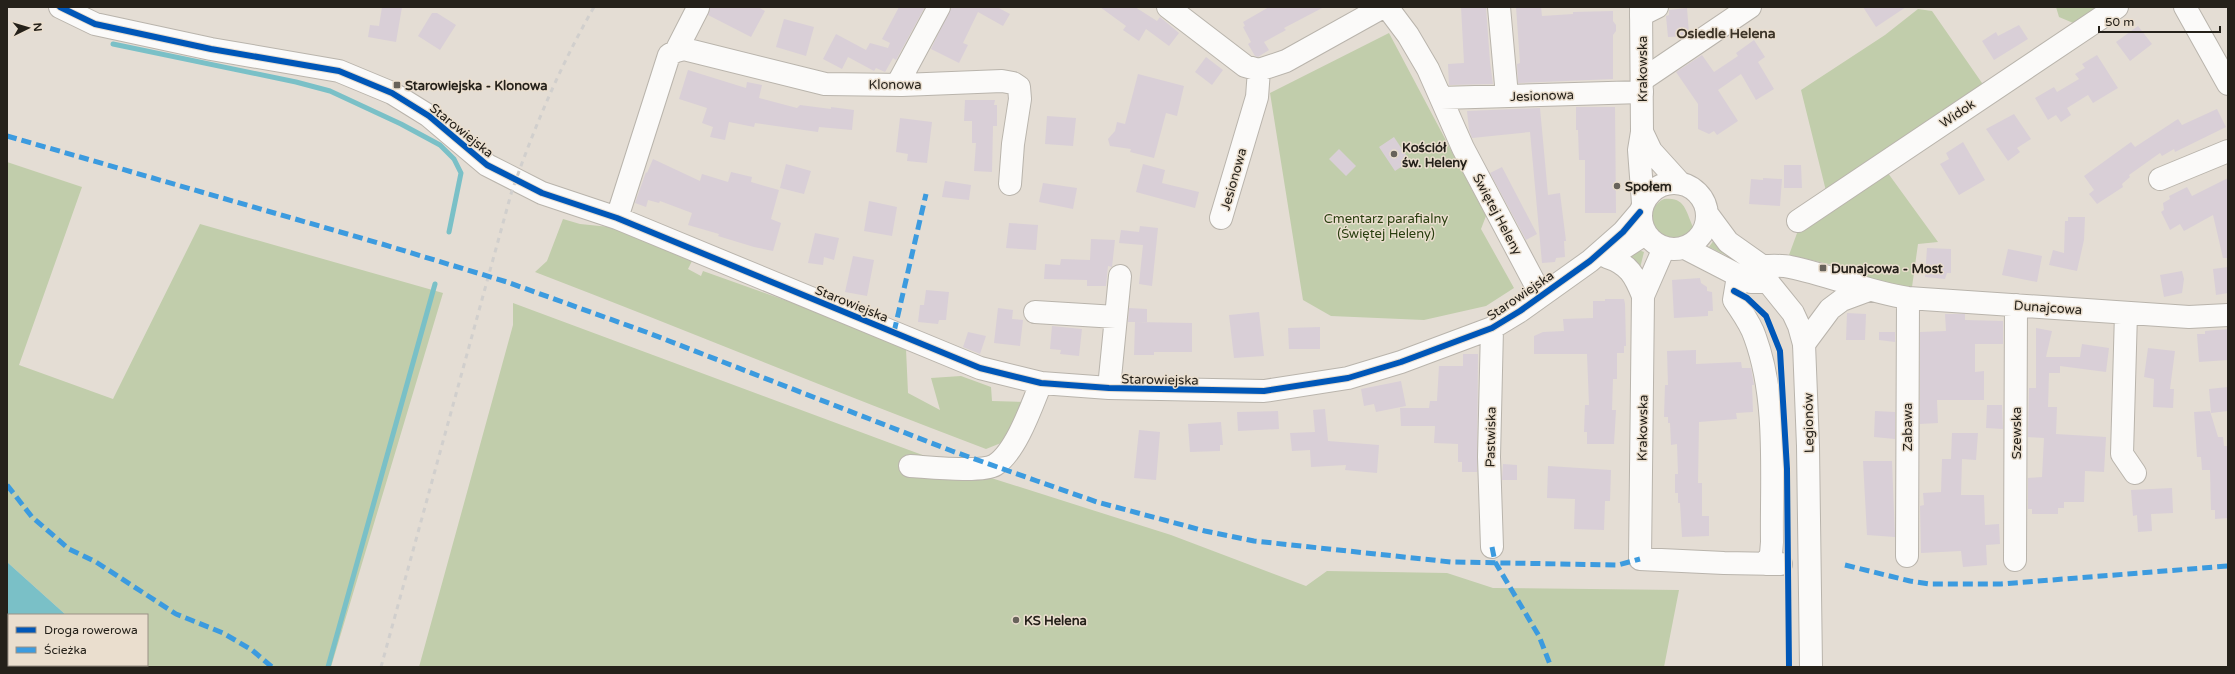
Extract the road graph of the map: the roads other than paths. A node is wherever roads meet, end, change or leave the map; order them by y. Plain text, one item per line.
1 (60, 7) edge
2 (939, 7) edge
3 (1168, 7) edge
4 (1383, 7) edge
5 (1387, 7) edge
6 (1500, 7) edge
7 (1750, 7) edge
8 (2117, 7) edge
9 (2184, 7) edge
10 (698, 8) edge
11 (1646, 10) edge
12 (676, 51) junction
13 (1259, 70) junction
14 (2228, 84) edge
15 (896, 85) junction
16 (1642, 86) junction
17 (1507, 96) junction
18 (1441, 98) junction
19 (1642, 132) junction
20 (2228, 152) edge
21 (2160, 179) dead end
22 (1680, 183) junction
23 (1010, 184) dead end
24 (1642, 208) junction
25 (1708, 216) junction
26 (616, 218) junction
27 (1221, 218) dead end
28 (1798, 221) dead end
29 (1645, 234) junction
30 (1664, 248) junction
31 (1686, 248) junction
32 (1599, 259) junction
33 (1765, 274) junction
34 (1120, 276) dead end
35 (1738, 276) junction
36 (1869, 290) junction
37 (1541, 295) junction
38 (1643, 296) junction
39 (1908, 298) junction
40 (2016, 305) junction
41 (1035, 312) dead end
42 (2126, 313) junction
43 (2228, 315) edge
44 (1116, 317) junction
45 (1492, 328) junction
46 (1804, 344) junction
47 (1041, 383) junction
48 (1109, 388) junction
49 (910, 466) dead end
50 (2135, 473) dead end
51 (1492, 547) dead end
52 (1907, 556) dead end
53 (2015, 560) dead end
54 (1811, 667) edge

1 - 26 street, Starowiejska
2 - 15 street
3 - 13 street
4 - 13 street
5 - 18 street, Świętej Heleny
6 - 17 street
7 - 16 street
8 - 28 street, Widok
9 - 14 street
10 - 12 street
11 - 16 street, Krakowska
12 - 15 street, Klonowa
12 - 26 street
13 - 27 street, Jesionowa
15 - 23 street, Klonowa
16 - 17 street, Jesionowa
16 - 19 street, Krakowska
17 - 18 street, Jesionowa
18 - 37 street, Świętej Heleny
19 - 22 street, Krakowska
19 - 24 street, Krakowska
20 - 21 street
22 - 24 street
22 - 25 street
24 - 29 street
24 - 32 street, Starowiejska
25 - 31 street
25 - 33 street
26 - 47 street, Starowiejska
29 - 30 street
29 - 32 street, Starowiejska
30 - 31 street
30 - 38 street, Krakowska
31 - 35 street
32 - 37 street, Starowiejska
32 - 38 street, Krakowska
33 - 35 street
33 - 36 street, Dunajcowa
33 - 46 street, Legionów
34 - 44 street
35 - 38 street, Krakowska
36 - 39 street, Dunajcowa
36 - 46 street
37 - 45 street, Starowiejska
39 - 40 street, Dunajcowa
39 - 52 street, Zabawa
40 - 42 street, Dunajcowa
40 - 53 street, Szewska
41 - 44 street
42 - 43 street, Dunajcowa
42 - 50 street
44 - 48 street
45 - 48 street, Starowiejska
45 - 51 street, Pastwiska
46 - 54 street, Legionów
47 - 48 street, Starowiejska
47 - 49 street

